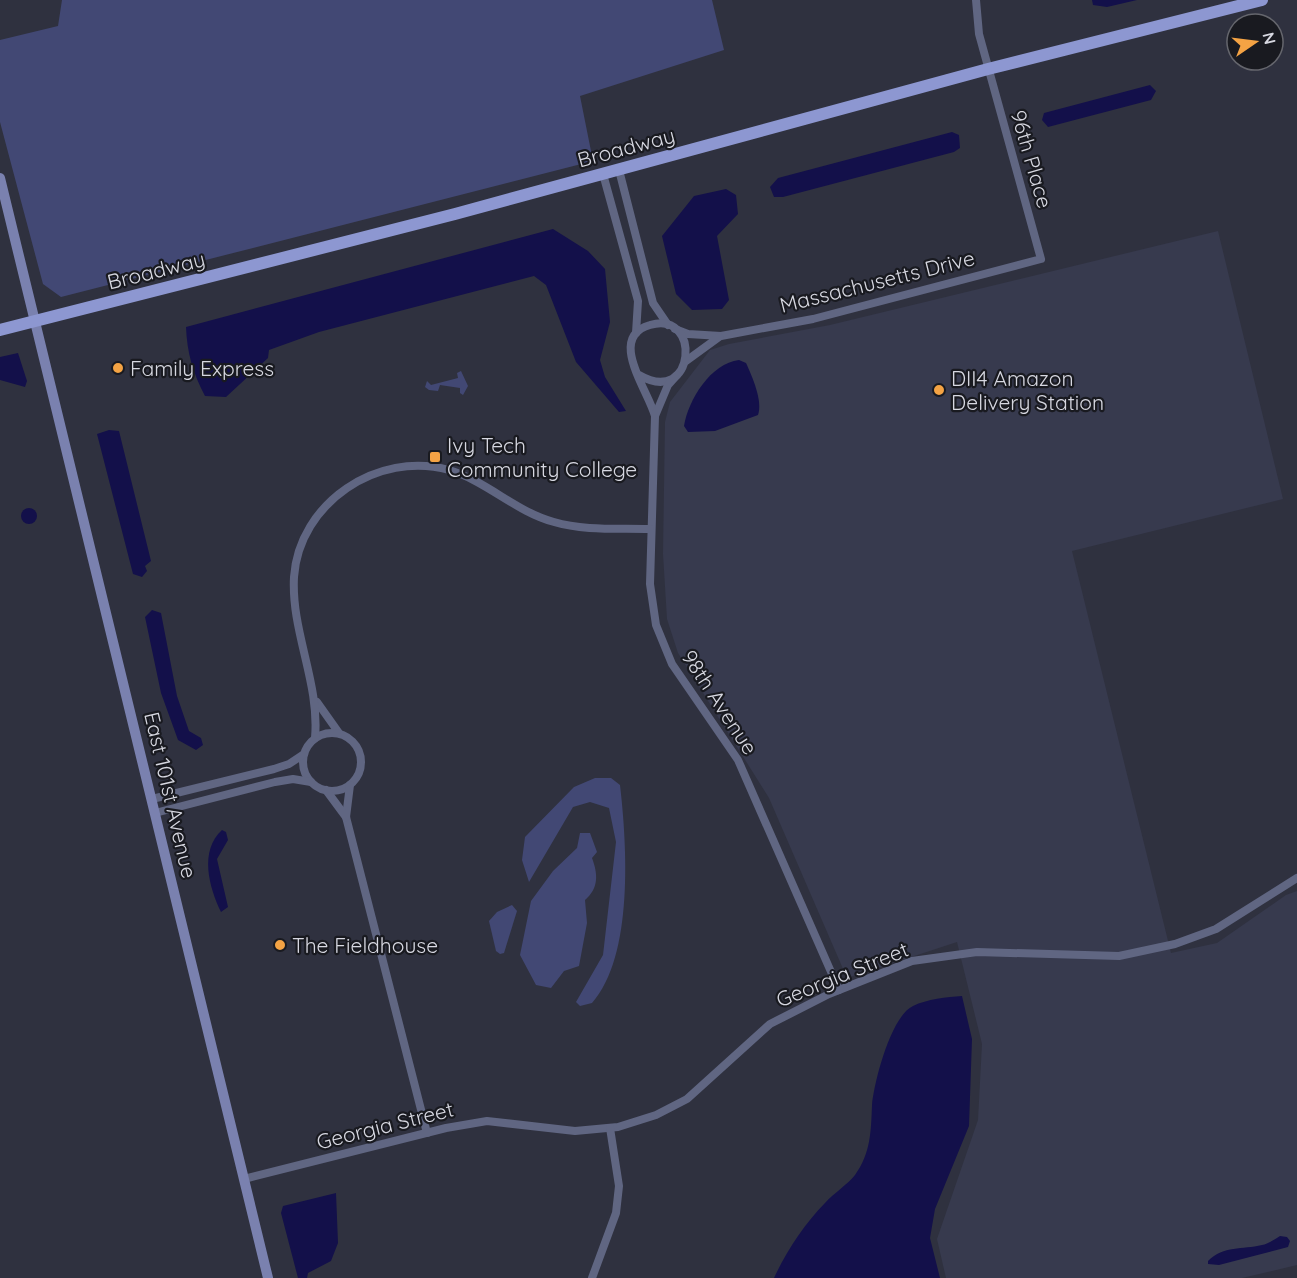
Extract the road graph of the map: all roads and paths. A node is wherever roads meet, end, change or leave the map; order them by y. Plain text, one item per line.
1 (976, 0) edge
2 (1262, 0) edge
3 (988, 69) junction
4 (619, 170) junction
5 (603, 174) junction
6 (0, 178) edge
7 (1041, 258) joint
8 (35, 321) junction
9 (671, 327) junction
10 (0, 330) edge
11 (636, 333) junction
12 (721, 336) junction
13 (686, 361) junction
14 (639, 375) junction
15 (677, 375) junction
16 (655, 416) junction
17 (650, 529) junction
18 (316, 701) junction
19 (339, 733) junction
20 (315, 738) junction
21 (304, 754) junction
22 (311, 782) junction
23 (350, 785) junction
24 (326, 790) junction
25 (152, 799) junction
26 (155, 813) junction
27 (346, 817) junction
28 (1297, 878) edge
29 (839, 990) junction
30 (610, 1128) junction
31 (427, 1133) junction
32 (244, 1179) junction
33 (268, 1278) edge
34 (592, 1278) edge

1 - 3 street, 96th Place
2 - 3 main road, Broadway
3 - 4 main road, Broadway
3 - 7 street, 96th Place
4 - 5 main road, Broadway
4 - 9 street
5 - 8 main road, Broadway
5 - 11 street, 98th Avenue
6 - 8 street, East 101st Avenue
7 - 12 street, Massachusetts Drive
8 - 10 main road, Broadway
8 - 25 street, East 101st Avenue
9 - 11 street
9 - 12 street
9 - 13 street
11 - 14 street, 98th Avenue
12 - 13 street
13 - 15 street, 98th Avenue
14 - 15 street
14 - 16 street, 98th Avenue
15 - 16 street, 98th Avenue
16 - 17 street, 98th Avenue
17 - 18 street
17 - 29 street, 98th Avenue
18 - 19 street
18 - 20 street
19 - 20 street
19 - 23 street
20 - 21 street
21 - 22 street
21 - 25 street
22 - 24 street
22 - 26 street
23 - 24 street
23 - 27 street
24 - 27 street
25 - 26 street, East 101st Avenue
26 - 32 street, East 101st Avenue
27 - 31 street
28 - 29 street, Georgia Street
29 - 30 street, Georgia Street
30 - 31 street, Georgia Street
30 - 34 street
31 - 32 street, Georgia Street
32 - 33 street, East 101st Avenue

